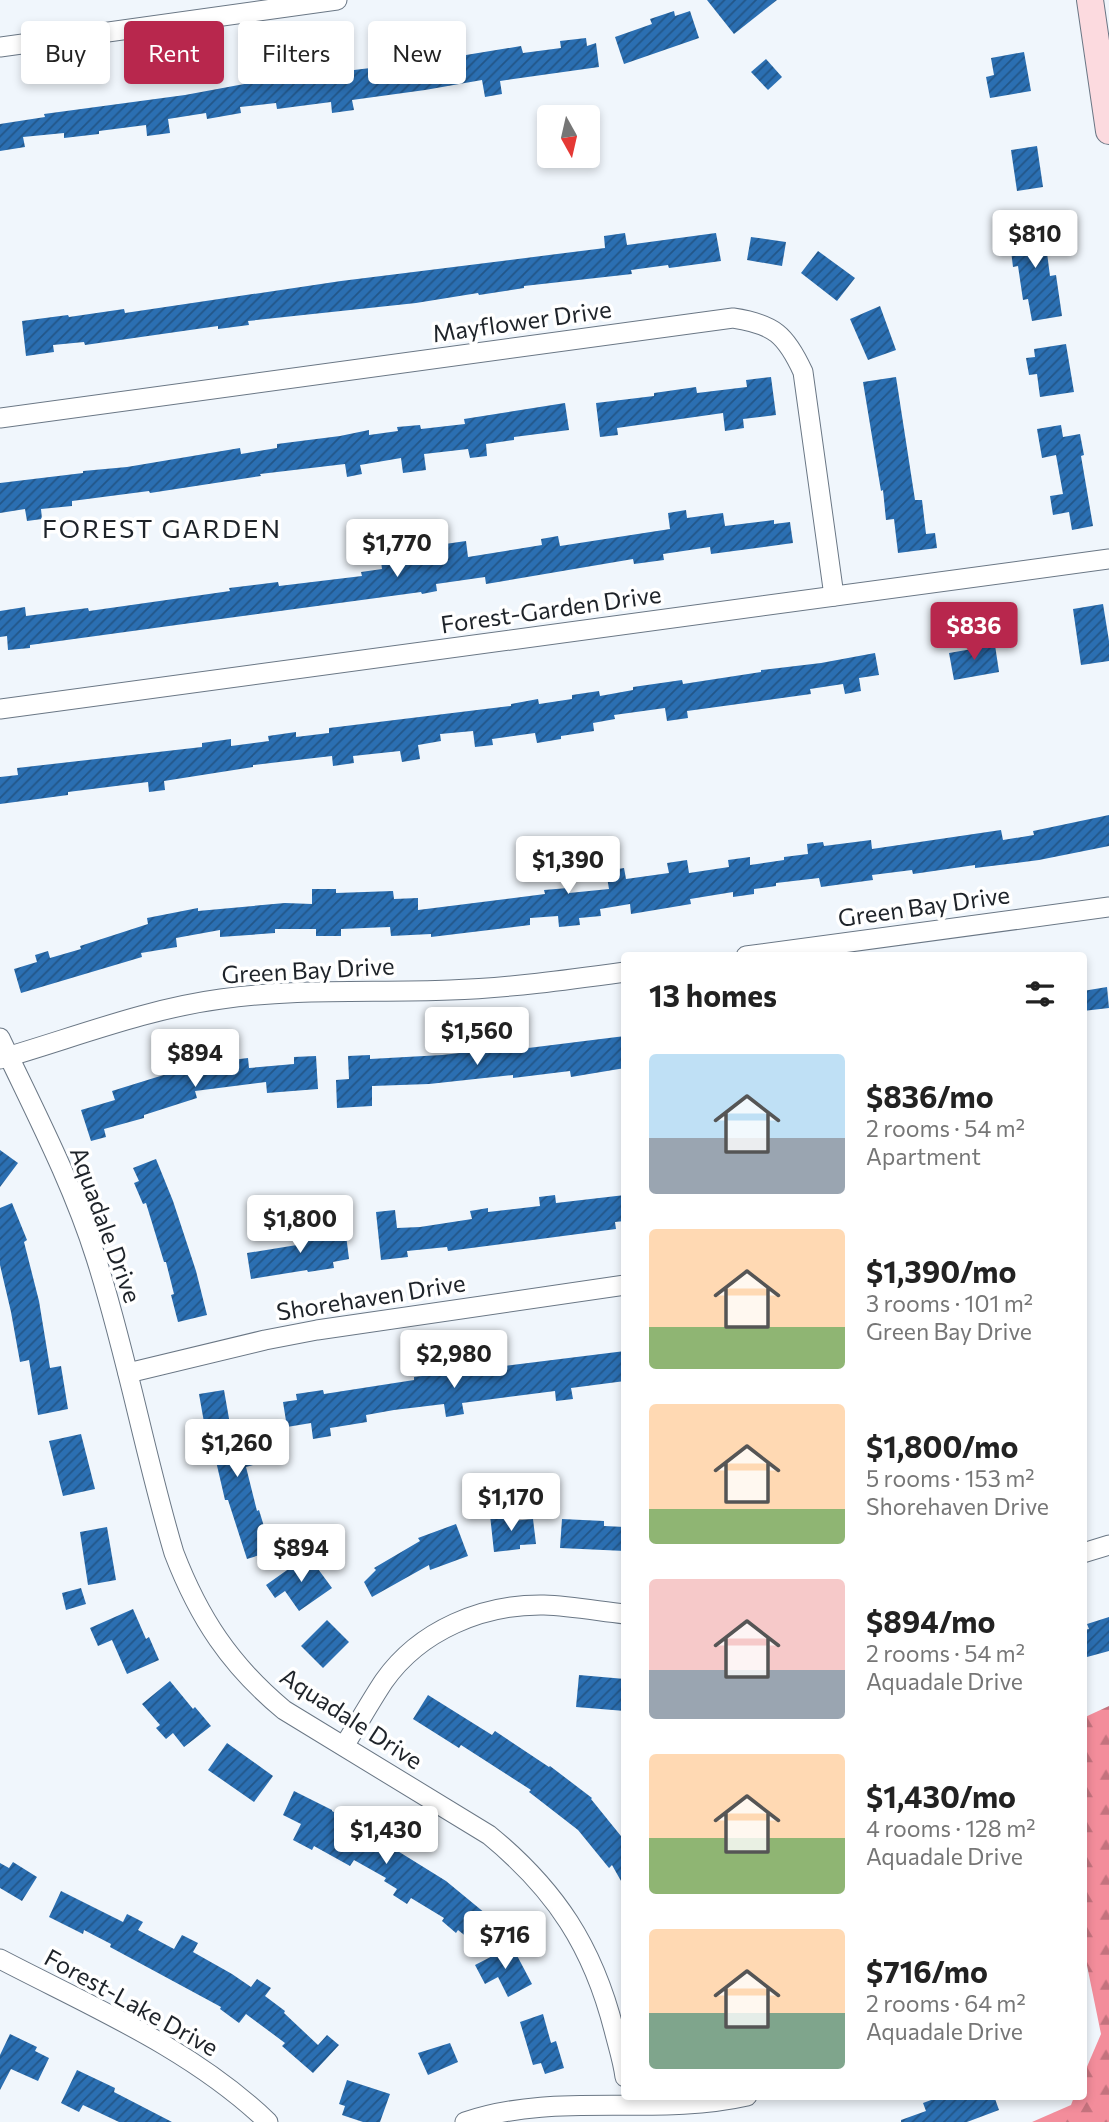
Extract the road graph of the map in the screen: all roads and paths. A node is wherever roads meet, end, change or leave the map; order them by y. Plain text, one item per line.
1 (337, 0) edge
2 (1090, 0) edge
3 (0, 47) edge
4 (1109, 131) edge
5 (0, 418) edge
6 (1109, 559) edge
7 (834, 596) junction
8 (0, 709) edge
9 (1109, 906) edge
10 (775, 952) edge
11 (621, 973) edge
12 (0, 1038) edge
13 (4, 1058) edge
14 (621, 1286) edge
15 (128, 1373) junction
16 (1109, 1545) edge
17 (1087, 1552) edge
18 (621, 1614) edge
19 (344, 1746) junction
20 (0, 1959) edge
21 (621, 2061) edge
22 (628, 2100) edge
23 (722, 2100) edge
24 (268, 2122) edge
25 (465, 2122) edge

1 - 3 street
2 - 4 street
5 - 7 street, Mayflower Drive
6 - 7 street, Forest-Garden Drive
7 - 8 street, Forest-Garden Drive
9 - 10 street, Green Bay Drive
11 - 13 street, Green Bay Drive
12 - 13 street, Aquadale Drive
13 - 15 street, Aquadale Drive
14 - 15 street, Shorehaven Drive
15 - 19 street, Aquadale Drive
16 - 17 street
18 - 19 street
19 - 21 street, Aquadale Drive
20 - 24 street, Forest-Lake Drive
22 - 23 street
22 - 25 street

